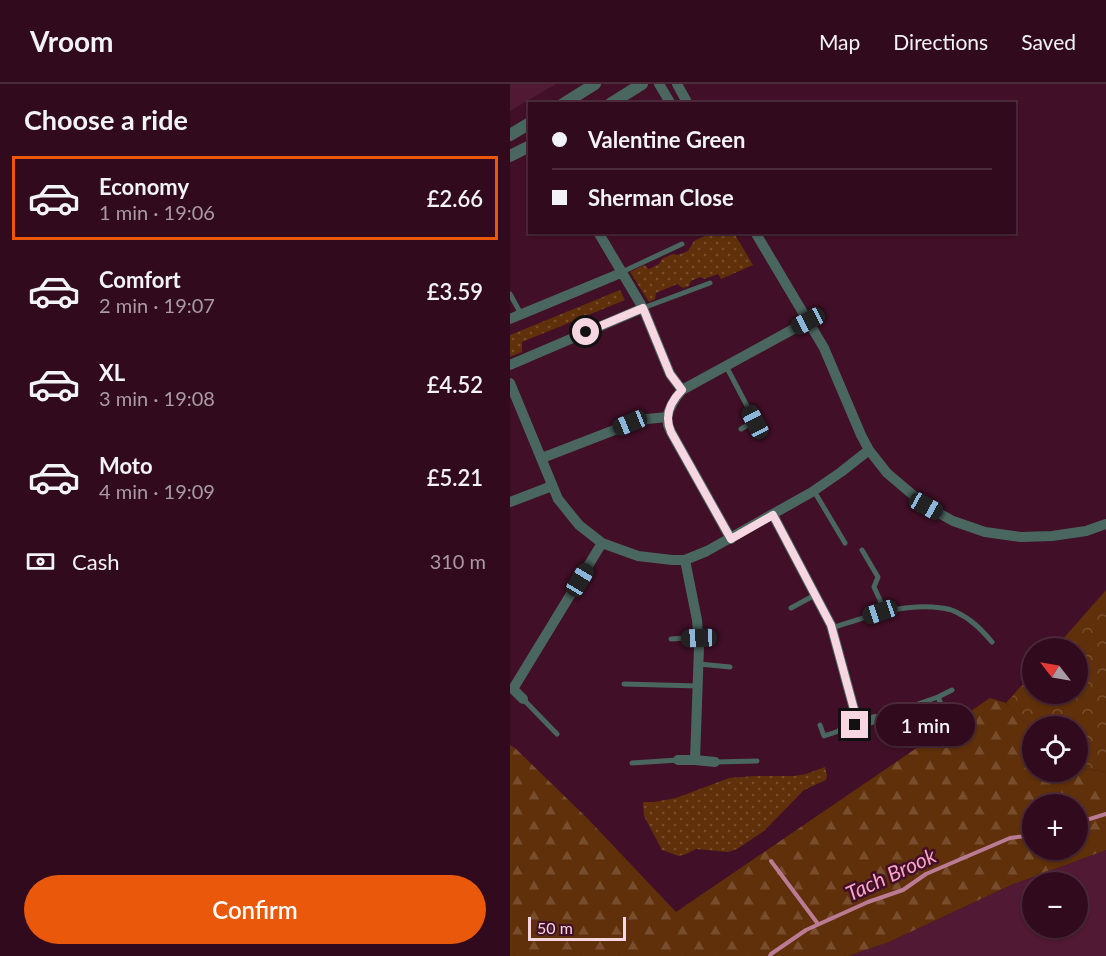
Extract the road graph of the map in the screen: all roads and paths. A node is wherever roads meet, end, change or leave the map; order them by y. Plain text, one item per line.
1 (595, 84) edge
2 (642, 84) edge
3 (658, 84) edge
4 (677, 84) edge
5 (566, 102) edge
6 (612, 102) edge
7 (670, 102) edge
8 (687, 102) edge
9 (528, 124) edge
10 (510, 135) edge
11 (528, 147) edge
12 (510, 156) edge
13 (599, 234) edge
14 (756, 234) edge
15 (682, 244) dead end
16 (621, 273) junction
17 (711, 283) dead end
18 (510, 294) edge
19 (643, 308) junction
20 (521, 314) junction
21 (510, 319) edge
22 (808, 321) junction
23 (510, 364) edge
24 (726, 366) junction
25 (510, 383) edge
26 (682, 390) junction
27 (668, 417) junction
28 (741, 429) dead end
29 (869, 450) junction
30 (542, 458) junction
31 (552, 486) junction
32 (814, 491) junction
33 (510, 502) edge
34 (773, 515) junction
35 (1106, 524) edge
36 (731, 539) junction
37 (602, 543) junction
38 (845, 543) dead end
39 (862, 550) dead end
40 (685, 560) junction
41 (815, 595) junction
42 (791, 608) dead end
43 (885, 611) junction
44 (832, 628) junction
45 (699, 638) junction
46 (671, 639) dead end
47 (992, 642) dead end
48 (699, 664) junction
49 (730, 667) dead end
50 (624, 684) dead end
51 (698, 686) junction
52 (512, 687) edge
53 (952, 690) dead end
54 (938, 697) junction
55 (523, 699) joint
56 (942, 706) dead end
57 (875, 719) joint
58 (858, 724) junction
59 (820, 725) dead end
60 (842, 730) joint
61 (557, 734) dead end
62 (678, 760) joint
63 (695, 760) junction
64 (757, 760) dead end
65 (715, 762) joint
66 (632, 763) dead end

1 - 5 street
2 - 6 street
3 - 7 street
4 - 8 street
9 - 10 street
11 - 12 street
13 - 16 street
14 - 22 street
15 - 16 lane
16 - 19 street
16 - 20 street
17 - 19 lane
18 - 20 lane
19 - 23 street
19 - 26 street
20 - 21 street
22 - 24 street
22 - 29 street
24 - 26 street
24 - 28 lane
25 - 30 street
26 - 27 street
27 - 30 street
27 - 36 street
29 - 32 street
29 - 35 street
30 - 31 street
31 - 33 street
31 - 37 street
32 - 34 street
32 - 38 lane
34 - 36 street
34 - 41 street
36 - 40 street
37 - 40 street
37 - 52 street
39 - 43 lane
40 - 45 street
41 - 42 lane
41 - 44 street
43 - 44 lane
43 - 47 lane
44 - 58 street
45 - 46 lane
45 - 48 street
48 - 49 lane
48 - 51 street
50 - 51 lane
51 - 63 street
52 - 55 street
53 - 54 lane
54 - 56 lane
54 - 57 lane
55 - 61 lane
57 - 58 street
58 - 60 street
59 - 60 lane
62 - 63 street
62 - 66 lane
63 - 65 street
64 - 65 lane

